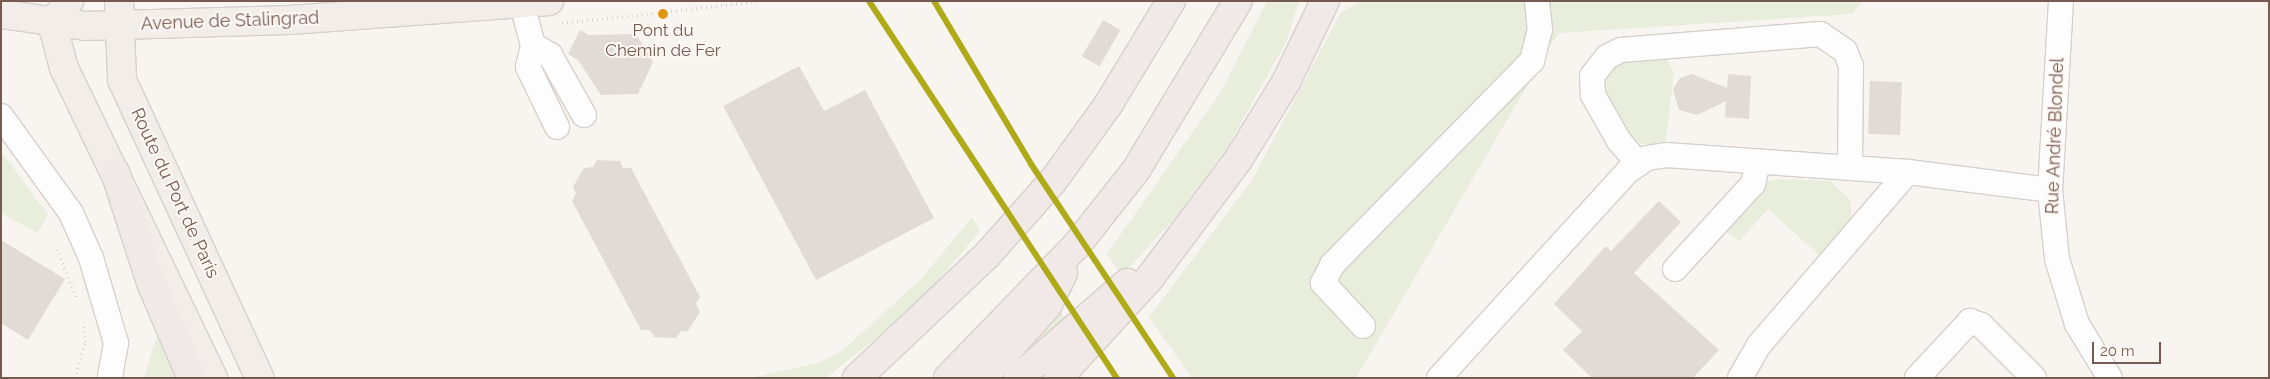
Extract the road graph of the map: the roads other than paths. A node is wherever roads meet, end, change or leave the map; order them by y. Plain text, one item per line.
1 (69, 1) edge
2 (549, 1) edge
3 (1172, 1) edge
4 (1238, 1) edge
5 (1537, 1) edge
6 (2061, 1) edge
7 (522, 2) edge
8 (1323, 3) edge
9 (119, 13) edge
10 (1, 14) edge
11 (52, 23) junction
12 (533, 44) junction
13 (584, 114) dead end
14 (1, 116) edge
15 (557, 127) dead end
16 (1758, 162) junction
17 (1639, 164) junction
18 (1850, 168) junction
19 (115, 172) junction
20 (1908, 172) junction
21 (2050, 190) junction
22 (1172, 244) junction
23 (1076, 246) junction
24 (1675, 269) dead end
25 (1363, 326) dead end
26 (2026, 375) edge
27 (110, 378) edge
28 (192, 378) edge
29 (213, 378) edge
30 (260, 378) edge
31 (858, 378) edge
32 (948, 378) edge
33 (982, 378) edge
34 (1018, 378) edge
35 (1058, 378) edge
36 (1439, 378) edge
37 (1740, 378) edge
38 (1917, 378) edge
39 (2110, 378) edge

1 - 11 main road
2 - 7 main road, Avenue de Stalingrad
3 - 31 highway
4 - 23 highway
5 - 25 street
6 - 21 street, Rue André Blondel
7 - 9 main road, Avenue de Stalingrad
7 - 12 street
8 - 22 highway
9 - 11 main road, Avenue de Stalingrad
9 - 30 main road, Route du Port de Paris
10 - 11 main road, Avenue de Stalingrad
11 - 19 main road
12 - 13 street
12 - 15 street
14 - 27 street
16 - 17 street
16 - 18 street
16 - 24 street
17 - 18 street
17 - 36 street
18 - 20 street
19 - 28 highway
19 - 29 main road
20 - 21 street
20 - 37 street
21 - 39 street, Rue André Blondel
22 - 34 highway
22 - 35 highway
23 - 32 highway
23 - 33 highway
26 - 38 street

